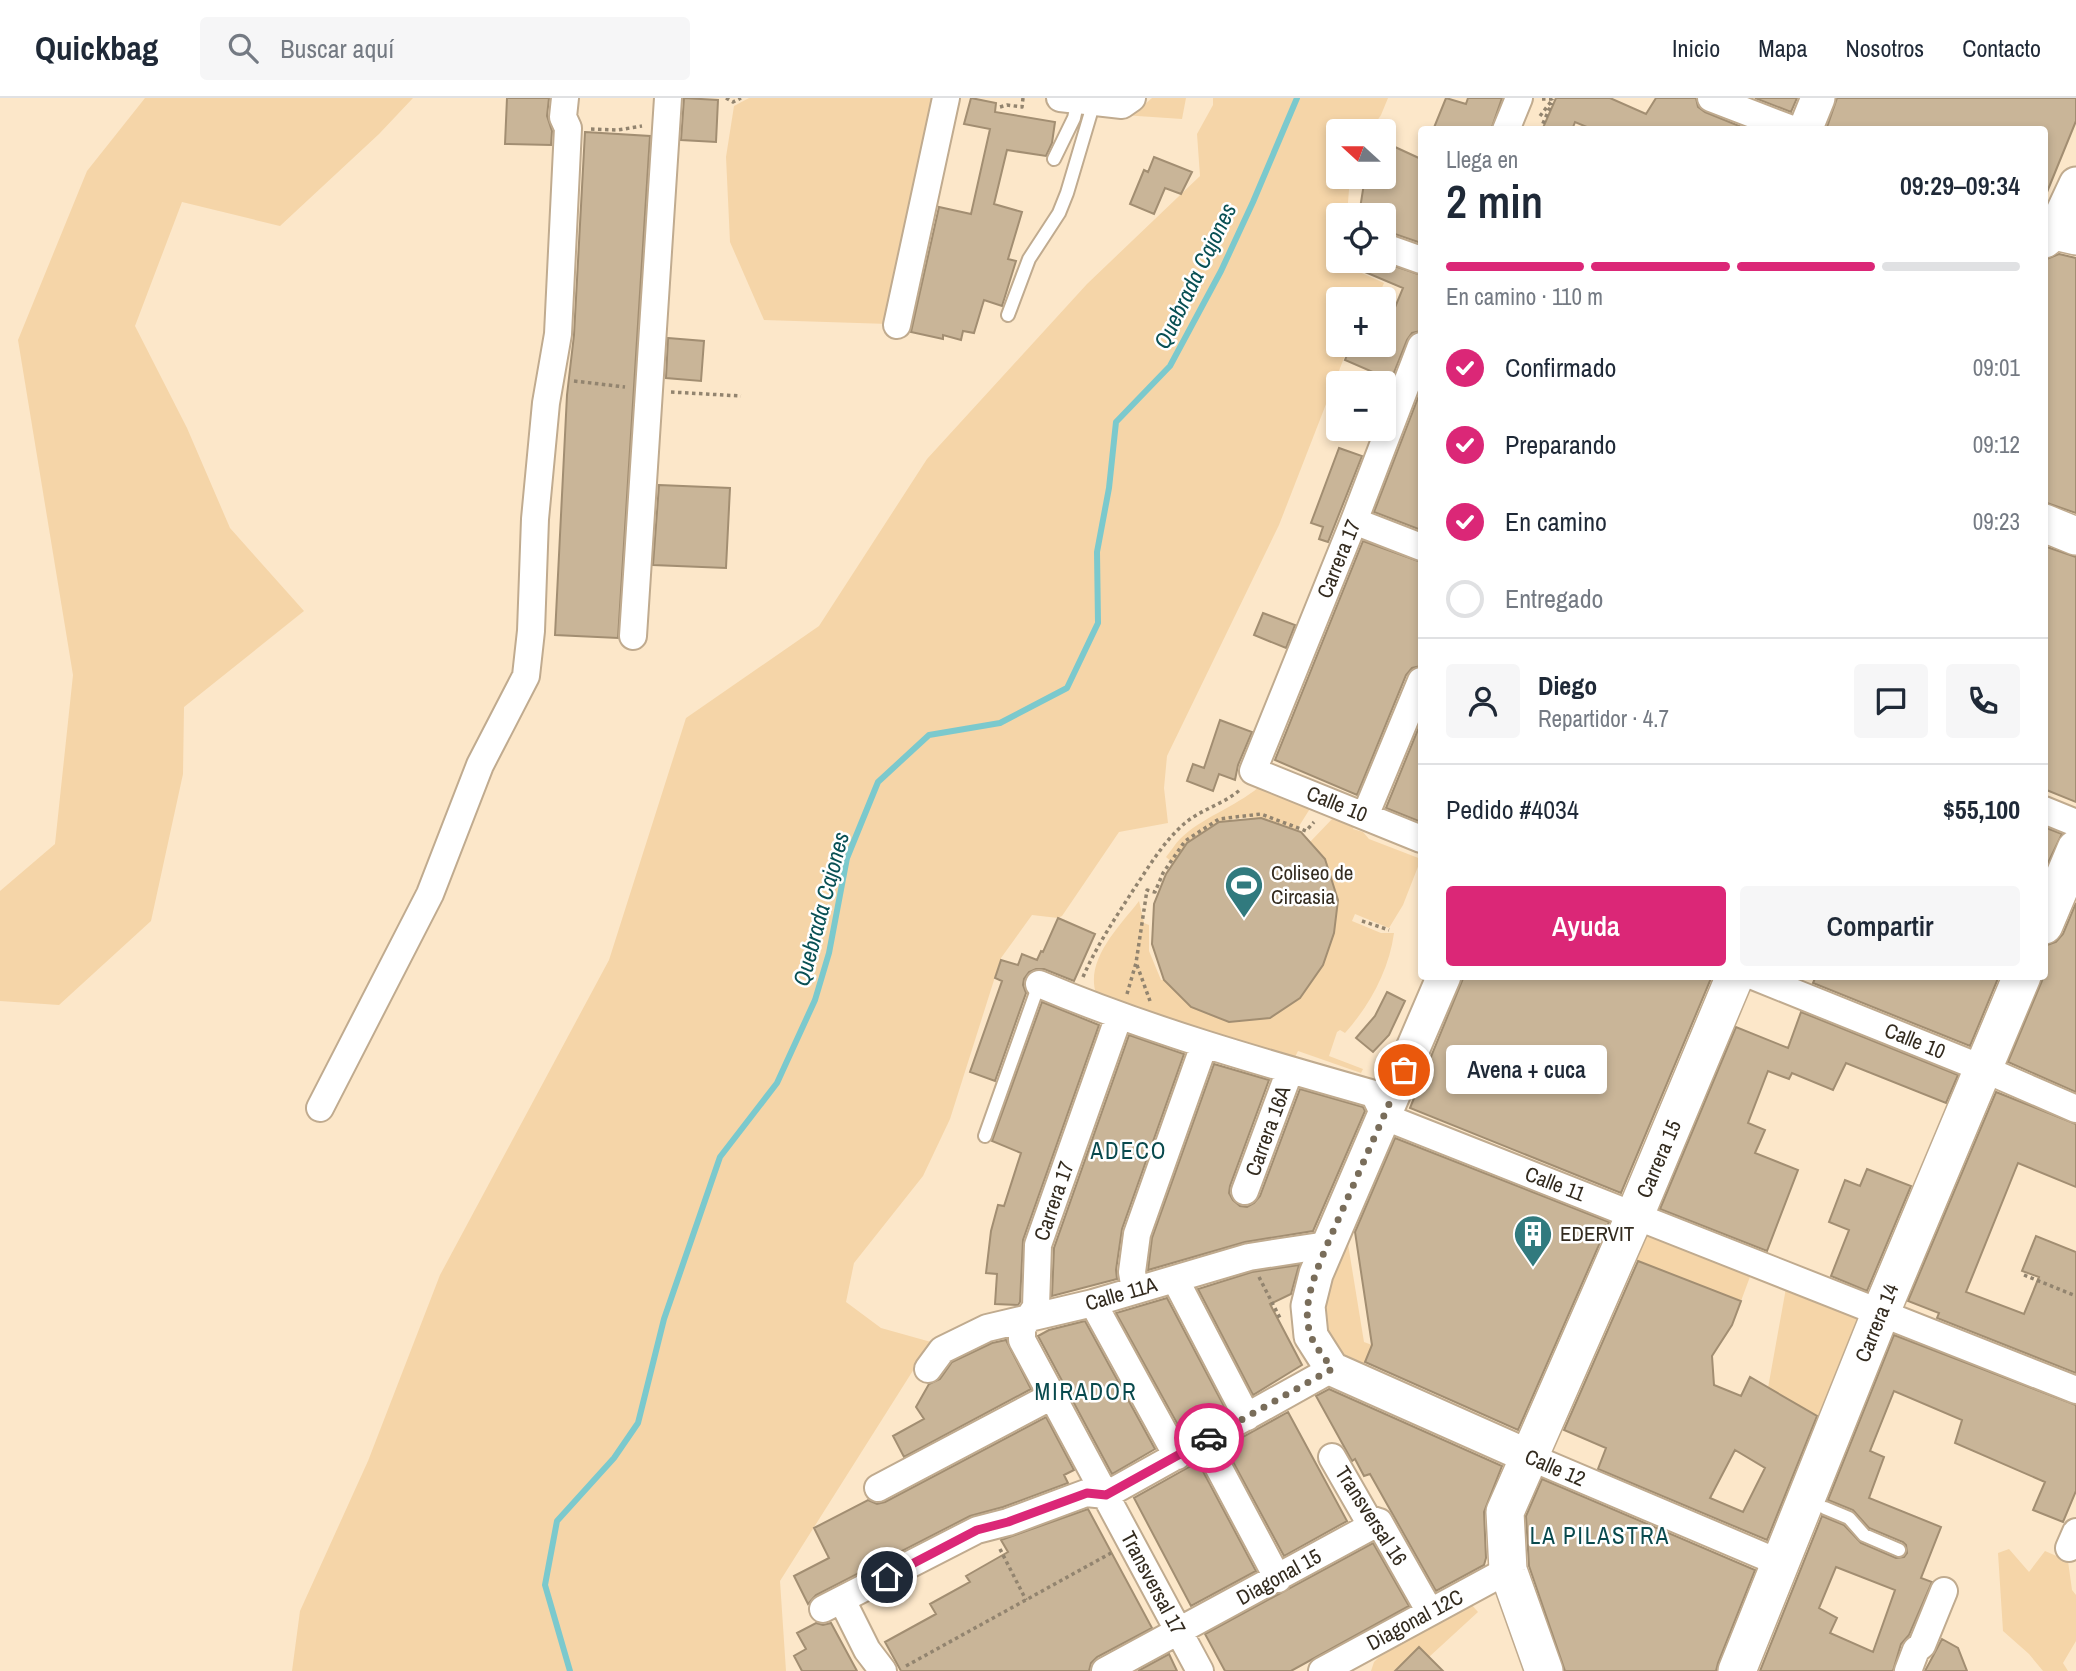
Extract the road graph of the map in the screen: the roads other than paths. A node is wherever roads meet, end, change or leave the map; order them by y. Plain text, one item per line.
1 (565, 98) edge
2 (946, 98) edge
3 (1519, 98) edge
4 (1711, 98) edge
5 (1818, 98) edge
6 (1078, 100) edge
7 (1125, 100) edge
8 (667, 110) edge
9 (1508, 126) edge
10 (1784, 126) edge
11 (1807, 126) edge
12 (1054, 159) dead end
13 (2076, 184) edge
14 (2055, 234) edge
15 (1396, 251) edge
16 (1418, 259) edge
17 (1008, 316) dead end
18 (897, 325) dead end
19 (1418, 354) edge
20 (1354, 521) junction
21 (2048, 525) edge
22 (2076, 536) edge
23 (1418, 546) edge
24 (633, 636) dead end
25 (1418, 688) edge
26 (1253, 771) joint
27 (2048, 812) edge
28 (1365, 816) junction
29 (2076, 823) edge
30 (1418, 838) edge
31 (2076, 849) edge
32 (2048, 916) edge
33 (1442, 980) edge
34 (1733, 980) edge
35 (1764, 980) edge
36 (2020, 980) edge
37 (1040, 984) joint
38 (1119, 1016) junction
39 (1203, 1045) junction
40 (1984, 1069) junction
41 (1290, 1070) junction
42 (320, 1108) dead end
43 (2076, 1109) edge
44 (1385, 1117) junction
45 (985, 1136) dead end
46 (1245, 1191) dead end
47 (1635, 1215) junction
48 (1327, 1245) junction
49 (1175, 1279) junction
50 (1135, 1290) junction
51 (1093, 1303) junction
52 (1881, 1312) junction
53 (1028, 1319) junction
54 (928, 1369) dead end
55 (1332, 1369) junction
56 (2076, 1390) edge
57 (1052, 1396) junction
58 (1247, 1417) junction
59 (1204, 1440) junction
60 (1177, 1456) junction
61 (1332, 1457) dead end
62 (1530, 1457) junction
63 (878, 1488) dead end
64 (1106, 1495) junction
65 (1817, 1505) junction
66 (1379, 1522) junction
67 (1899, 1550) dead end
68 (1780, 1563) junction
69 (1508, 1570) junction
70 (1278, 1578) junction
71 (1944, 1591) dead end
72 (1430, 1612) junction
73 (1178, 1632) junction
74 (1351, 1664) edge
75 (883, 1671) edge
76 (1105, 1671) edge
77 (1200, 1671) edge
78 (1322, 1671) edge
79 (1545, 1671) edge
80 (1737, 1671) edge
81 (1908, 1671) edge

1 - 42 street
2 - 18 street
3 - 9 street
4 - 10 street
5 - 11 street
6 - 7 street
6 - 12 lane
6 - 17 lane
8 - 24 street
13 - 14 street
15 - 16 street
19 - 20 street, Carrera 17
20 - 23 street
20 - 26 street, Carrera 17
21 - 22 main road
25 - 28 street
26 - 28 street, Calle 10
27 - 29 street
28 - 30 street, Calle 10
31 - 32 main road
33 - 44 street
34 - 47 main road, Carrera 15
35 - 40 street, Calle 10
36 - 40 main road, Carrera 14
37 - 38 street
37 - 45 lane
38 - 39 street
38 - 53 street, Carrera 17
39 - 41 street
39 - 50 street
40 - 43 street, Calle 10
40 - 52 main road, Carrera 14
41 - 44 street
41 - 46 street, Carrera 16A
44 - 47 street, Calle 11
44 - 48 street
47 - 52 street, Calle 11
47 - 62 main road, Carrera 15
48 - 49 street, Calle 11A
48 - 55 street
49 - 50 street, Calle 11A
49 - 58 street
50 - 51 street, Calle 11A
51 - 53 street, Calle 11A
51 - 60 street
52 - 56 street, Calle 11
52 - 65 main road, Carrera 14
53 - 54 street, Calle 11A
53 - 57 street, Carrera 17
55 - 58 street
55 - 62 street, Calle 12
57 - 63 street
57 - 64 street, Carrera 17
58 - 59 street
59 - 60 street
59 - 70 street
60 - 64 street
61 - 66 street, Transversal 16
62 - 68 street, Calle 12
62 - 69 main road, Carrera 15
64 - 73 street, Transversal 17
64 - 75 street
65 - 67 lane
65 - 68 main road, Carrera 14
66 - 70 street, Diagonal 15
66 - 72 street, Transversal 16
68 - 80 main road, Carrera 14
69 - 72 street, Diagonal 12C
69 - 79 main road, Carrera 15
70 - 73 street, Diagonal 15
71 - 81 street
72 - 74 street, Diagonal 12C
73 - 76 street, Diagonal 15
73 - 77 street, Transversal 17
74 - 78 street, Diagonal 12C

